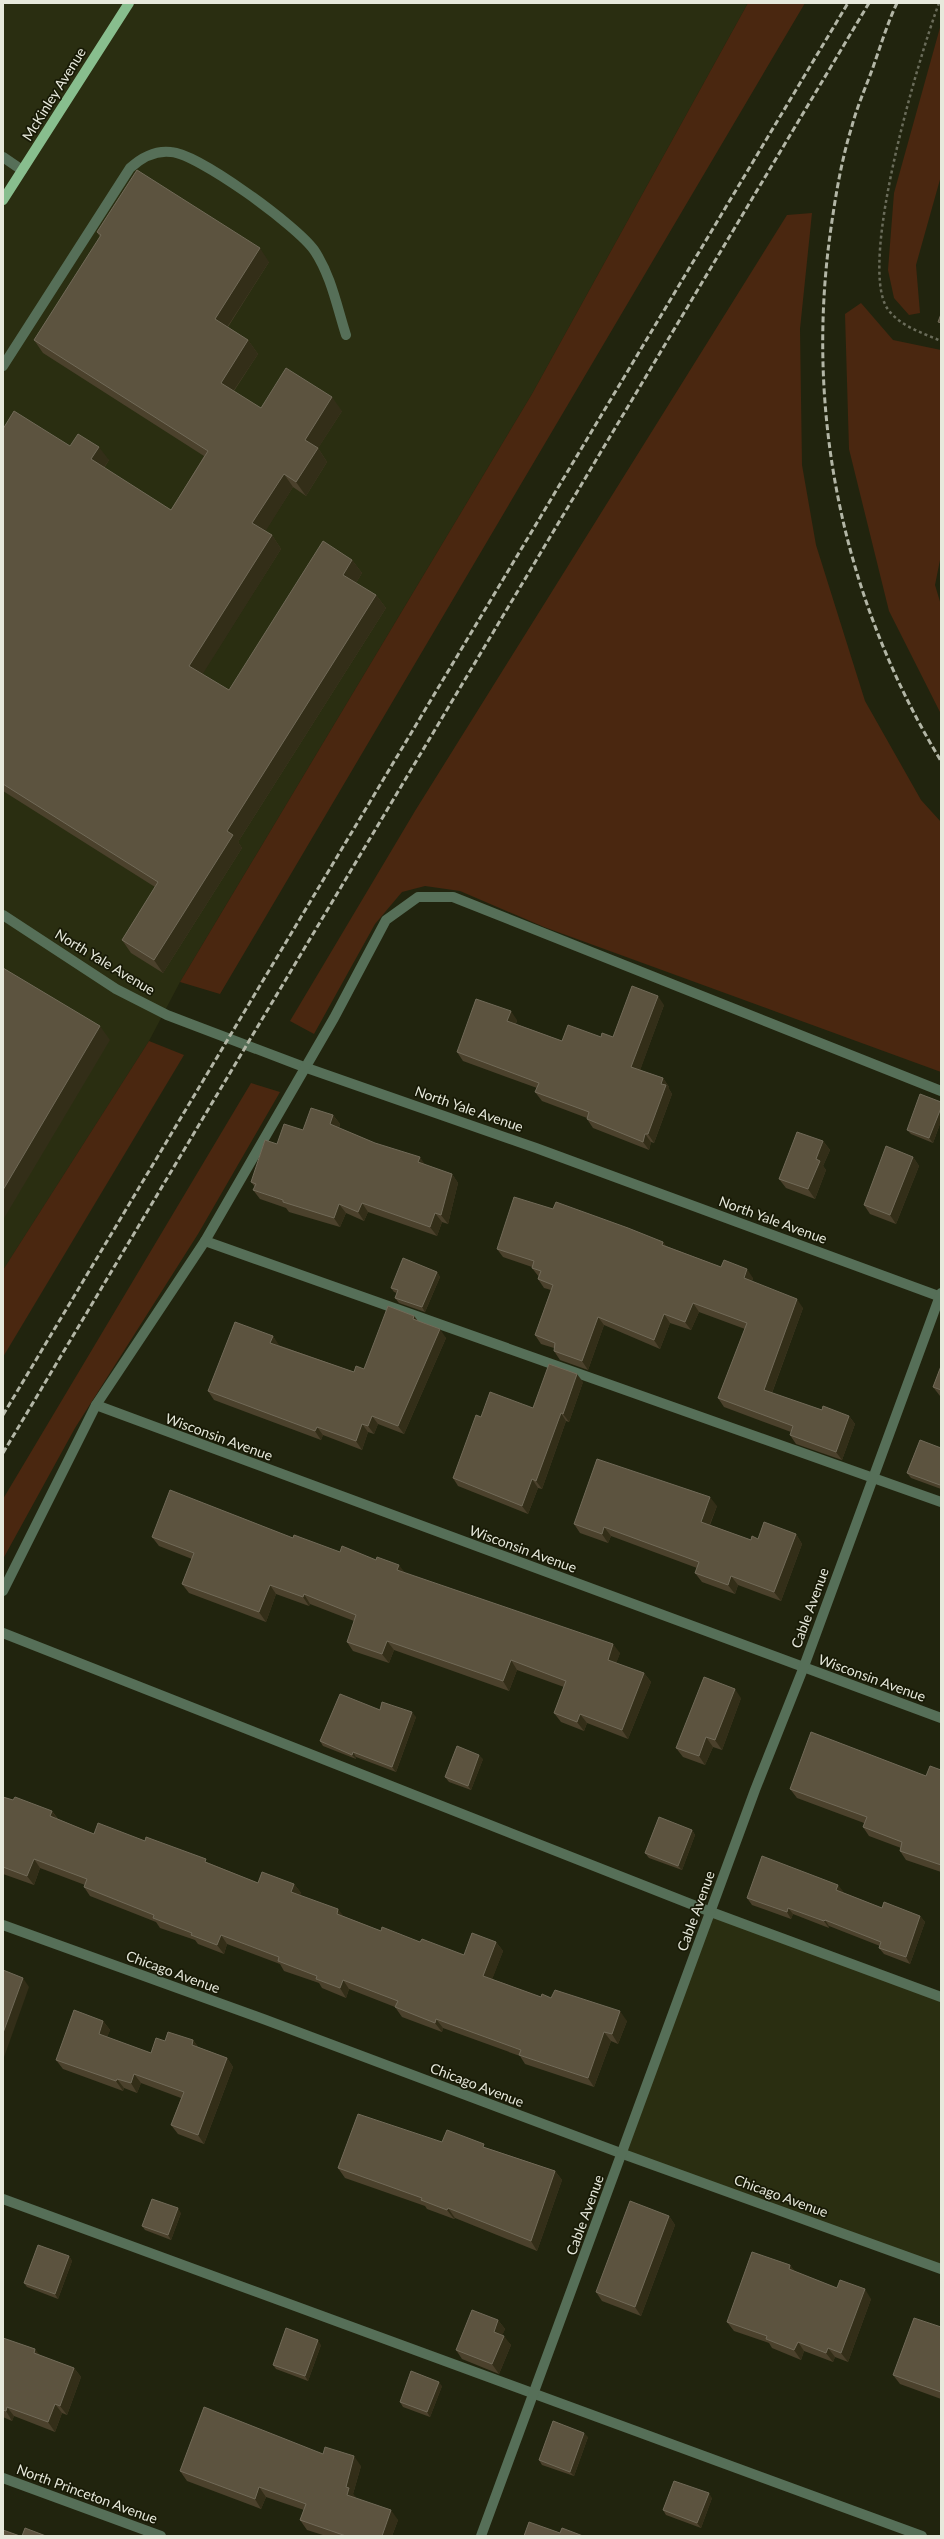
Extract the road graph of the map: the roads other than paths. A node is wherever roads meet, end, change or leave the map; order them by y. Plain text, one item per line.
1 (128, 3) edge
2 (3, 158) edge
3 (22, 170) junction
4 (3, 200) edge
5 (346, 335) dead end
6 (3, 366) edge
7 (3, 915) edge
8 (304, 1067) junction
9 (941, 1091) edge
10 (205, 1241) junction
11 (940, 1296) edge
12 (96, 1405) junction
13 (873, 1478) junction
14 (941, 1502) edge
15 (3, 1591) edge
16 (3, 1633) edge
17 (803, 1669) junction
18 (941, 1718) edge
19 (710, 1912) junction
20 (3, 1925) edge
21 (941, 1997) edge
22 (623, 2154) junction
23 (3, 2199) edge
24 (941, 2269) edge
25 (534, 2395) junction
26 (3, 2478) edge
27 (161, 2536) edge
28 (481, 2536) edge
29 (922, 2536) edge

1 - 3 main road, McKinley Avenue
2 - 3 street
3 - 4 main road, McKinley Avenue
5 - 6 street
7 - 8 street, North Yale Avenue
8 - 9 street
8 - 10 street
8 - 11 street, North Yale Avenue
10 - 12 street
10 - 13 street
11 - 13 street, Cable Avenue
12 - 15 street
12 - 17 street, Wisconsin Avenue
13 - 14 street
13 - 17 street, Cable Avenue
16 - 19 street
17 - 18 street, Wisconsin Avenue
17 - 19 street, Cable Avenue
19 - 21 street
19 - 22 street, Cable Avenue
20 - 22 street, Chicago Avenue
22 - 24 street, Chicago Avenue
22 - 25 street, Cable Avenue
23 - 25 street
25 - 28 street, Cable Avenue
25 - 29 street
26 - 27 street, North Princeton Avenue

